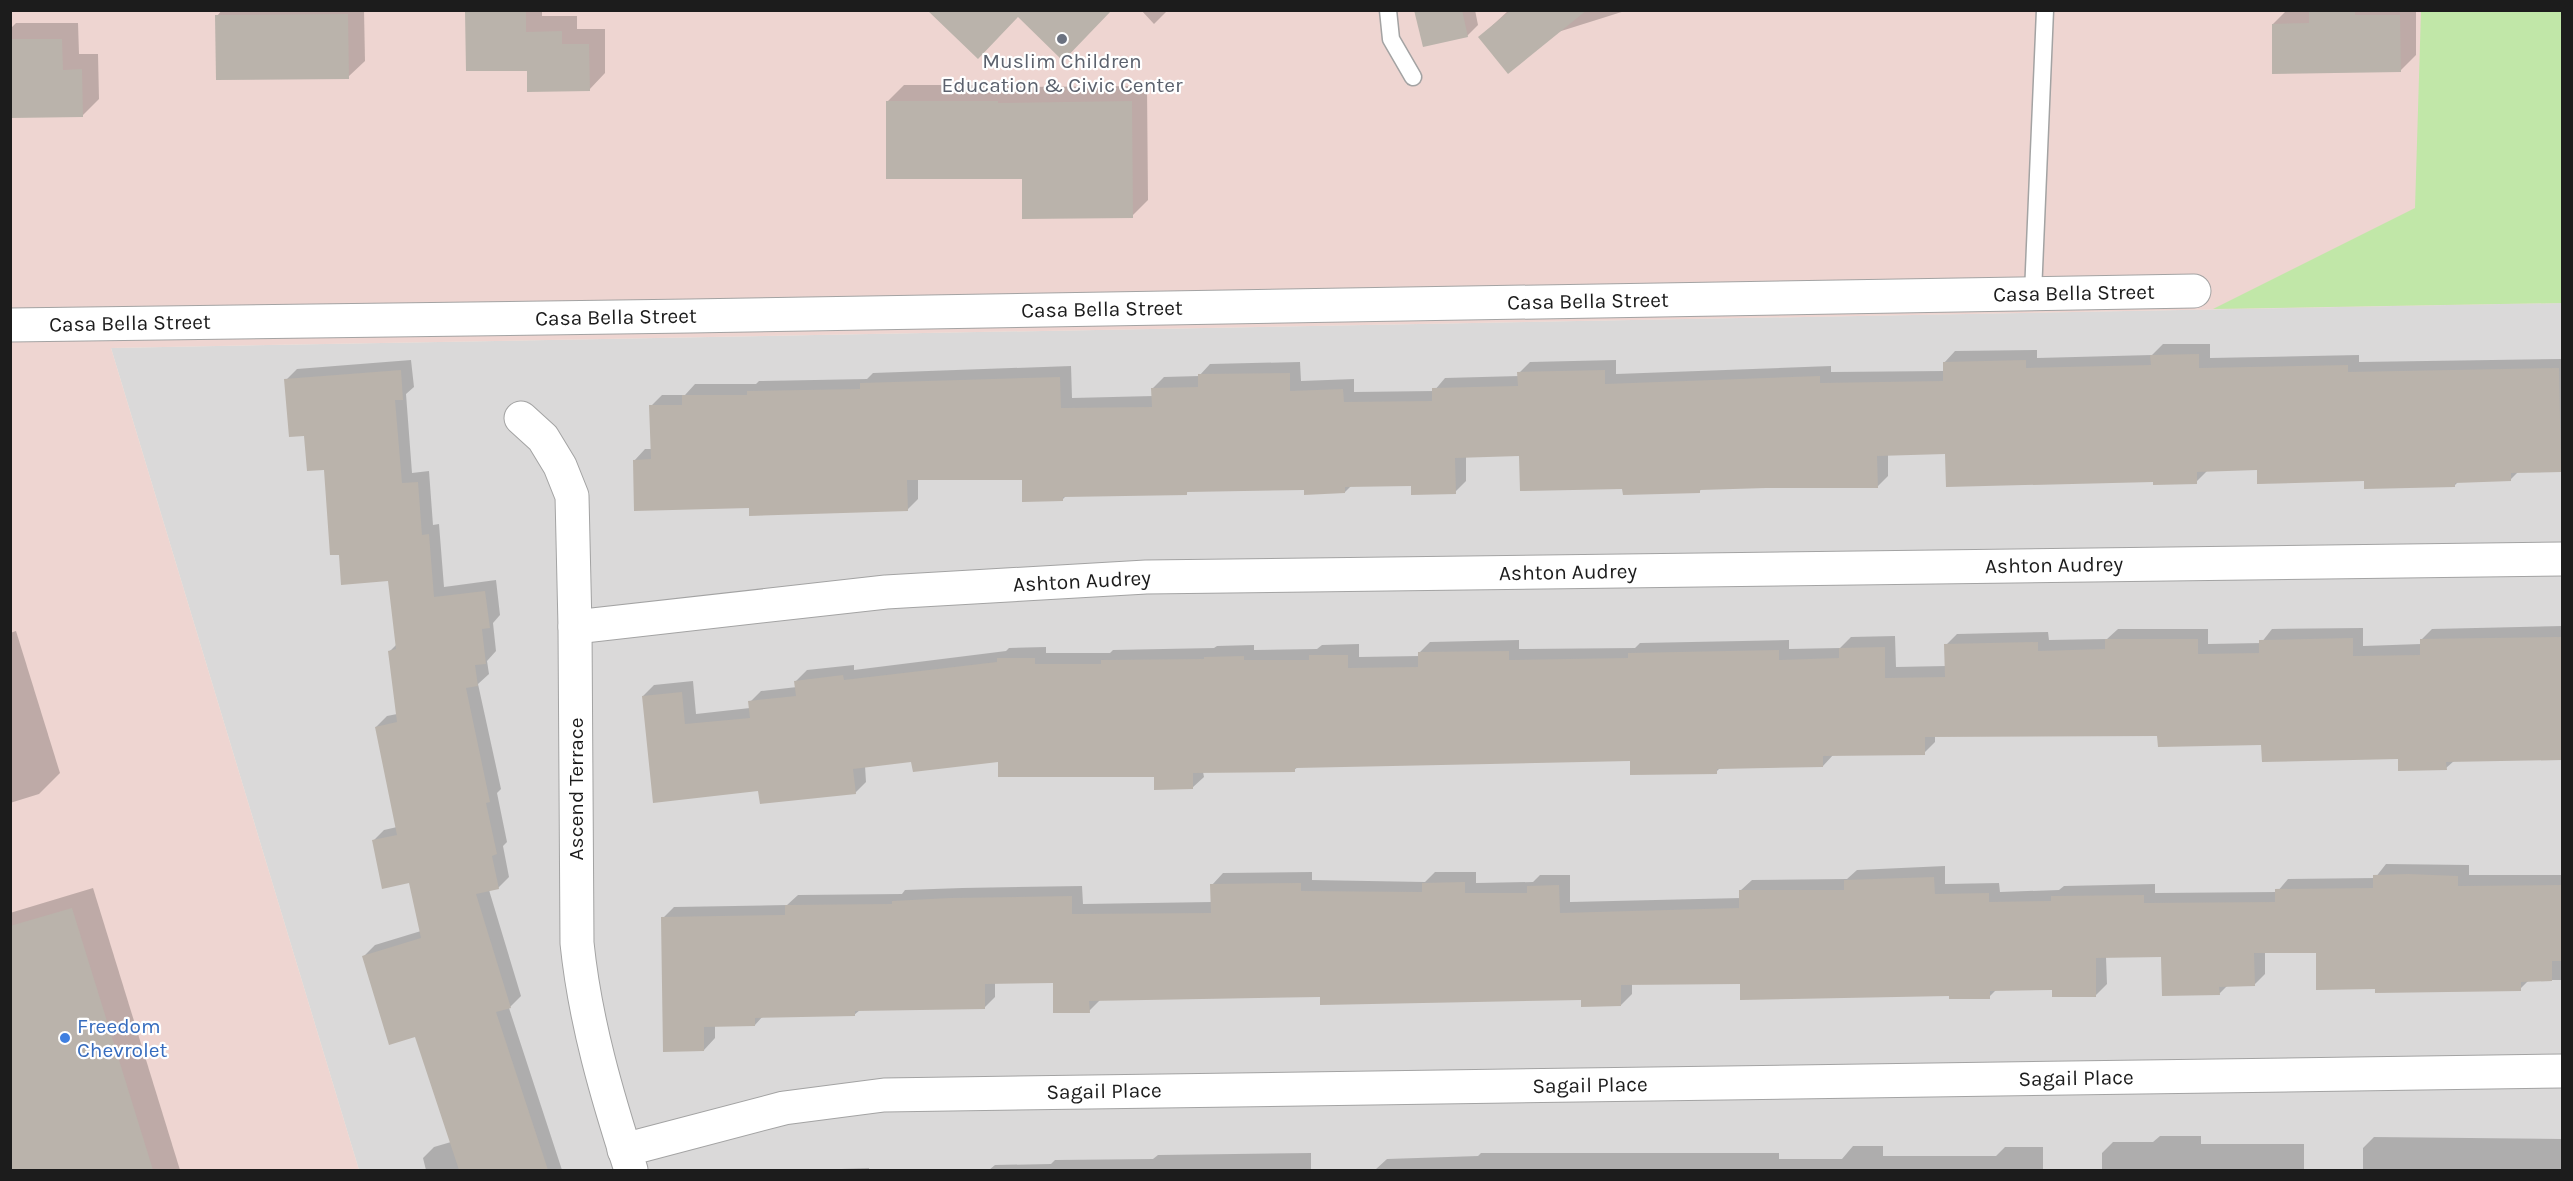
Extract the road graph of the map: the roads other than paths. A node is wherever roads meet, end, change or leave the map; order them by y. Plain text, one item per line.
1 (1388, 10) edge
2 (2045, 10) edge
3 (1413, 77) dead end
4 (2194, 291) dead end
5 (2033, 293) junction
6 (10, 325) edge
7 (521, 418) dead end
8 (2562, 559) edge
9 (575, 627) junction
10 (2562, 1071) edge
11 (627, 1160) edge

1 - 3 lane
2 - 5 lane
4 - 5 street, Casa Bella Street
5 - 6 street, Casa Bella Street
7 - 9 street, Ascend Terrace
8 - 9 street, Ashton Audrey
9 - 11 street, Ascend Terrace
10 - 11 street, Sagail Place

